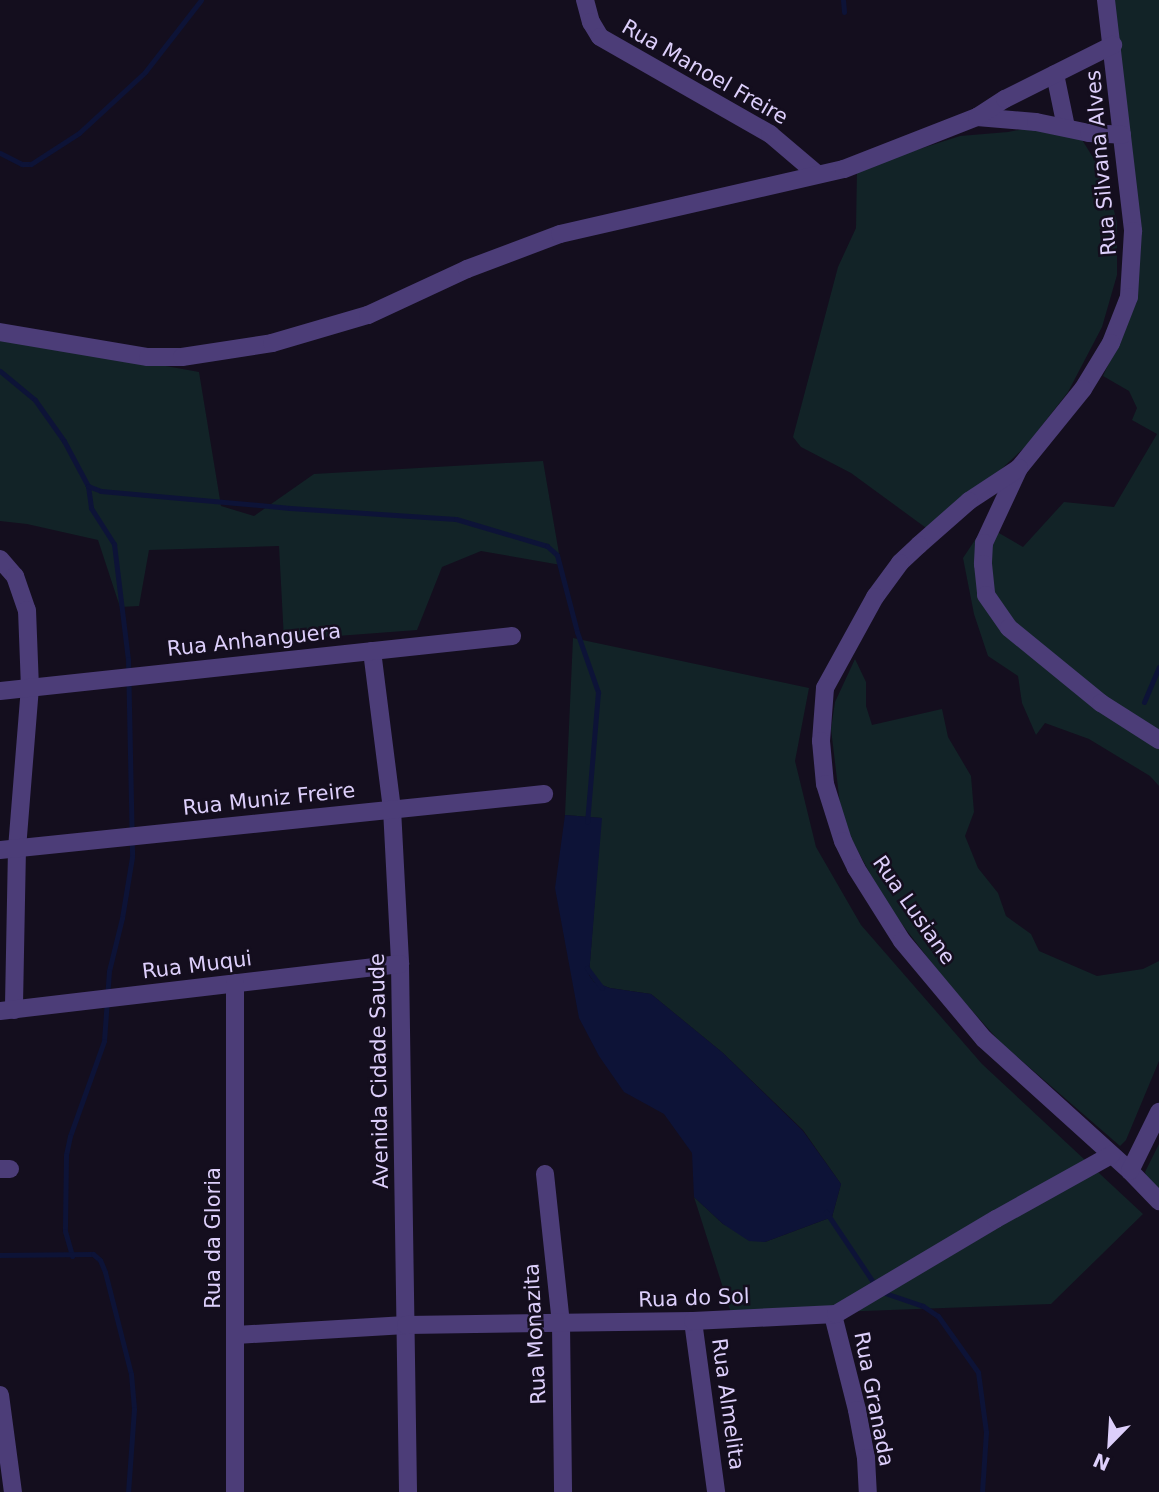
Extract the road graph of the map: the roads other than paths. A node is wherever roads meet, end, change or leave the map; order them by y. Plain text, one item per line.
1 (585, 0) edge
2 (1106, 0) edge
3 (1113, 45) junction
4 (1055, 74) junction
5 (977, 117) junction
6 (1066, 127) junction
7 (1122, 135) junction
8 (817, 174) junction
9 (0, 332) edge
10 (1019, 468) junction
11 (0, 559) edge
12 (512, 636) dead end
13 (372, 651) junction
14 (30, 687) junction
15 (0, 691) edge
16 (1159, 740) edge
17 (544, 794) dead end
18 (392, 809) junction
19 (9, 849) edge
20 (400, 964) junction
21 (235, 983) junction
22 (7, 1011) edge
23 (1159, 1112) edge
24 (1111, 1155) junction
25 (1130, 1171) junction
26 (545, 1174) dead end
27 (1159, 1201) edge
28 (833, 1315) junction
29 (693, 1321) junction
30 (561, 1324) junction
31 (407, 1325) junction
32 (236, 1335) junction
33 (0, 1395) edge
34 (13, 1492) edge
35 (235, 1492) edge
36 (408, 1492) edge
37 (563, 1492) edge
38 (716, 1492) edge
39 (868, 1492) edge

1 - 8 street, Rua Manoel Freire
2 - 3 street, Rua Silvana Alves
3 - 4 street
3 - 7 street, Rua Silvana Alves
4 - 5 street
4 - 6 street
5 - 6 street
5 - 8 street
6 - 7 street
7 - 10 street, Rua Silvana Alves
8 - 9 street
10 - 16 street, Rua Silvana Alves
10 - 24 street, Rua Lusiane
11 - 14 street
12 - 13 street, Rua Anhanguera
13 - 14 street, Rua Anhanguera
13 - 18 street, Avenida Cidade Saude
14 - 15 street, Rua Anhanguera
14 - 19 street
17 - 18 street, Rua Muniz Freire
18 - 19 street, Rua Muniz Freire
18 - 20 street, Avenida Cidade Saude
19 - 22 street
20 - 21 street, Rua Muqui
20 - 31 street, Avenida Cidade Saude
21 - 22 street, Rua Muqui
21 - 32 street, Rua da Gloria
23 - 25 street
24 - 25 street, Rua Lusiane
24 - 28 street, Rua do Sol
25 - 27 street, Rua Lusiane
26 - 30 street, Rua Monazita
28 - 29 street, Rua do Sol
28 - 39 street, Rua Granada
29 - 30 street, Rua do Sol
29 - 38 street, Rua Almelita
30 - 31 street, Rua do Sol
30 - 37 street, Rua Monazita
31 - 32 street, Rua do Sol
31 - 36 street, Avenida Cidade Saude
32 - 35 street, Rua da Gloria
33 - 34 street

